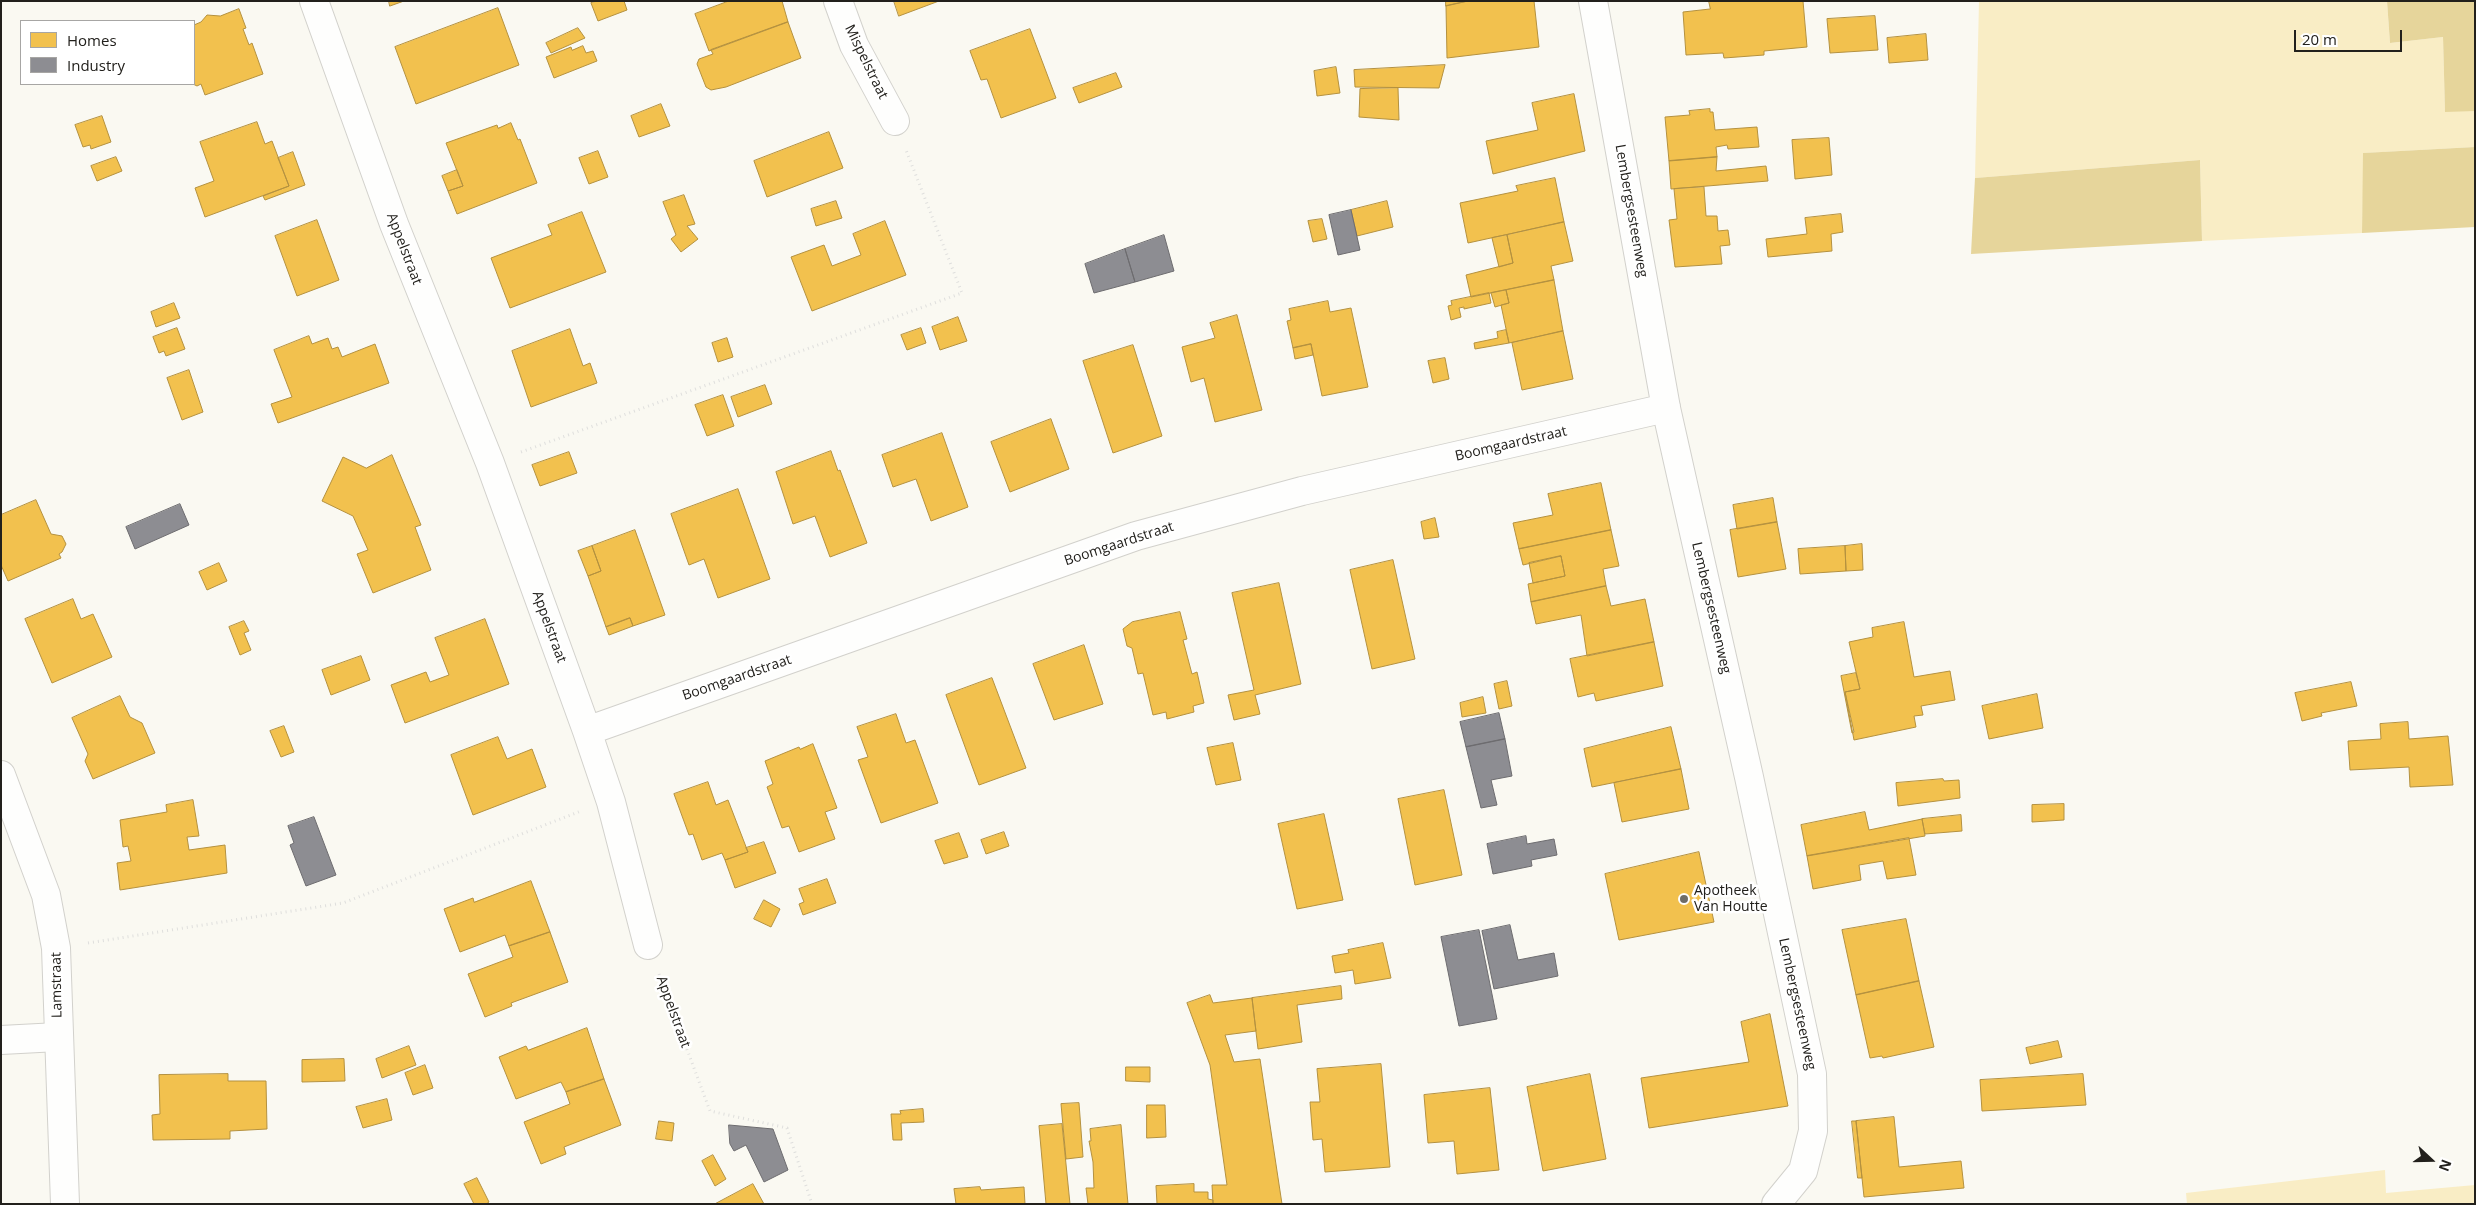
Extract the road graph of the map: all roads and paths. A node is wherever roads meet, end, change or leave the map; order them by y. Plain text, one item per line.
1 (314, 1) edge
2 (838, 1) edge
3 (1593, 1) edge
4 (896, 122) joint
5 (1666, 408) junction
6 (490, 463) junction
7 (587, 731) junction
8 (1, 775) edge
9 (611, 802) junction
10 (648, 945) joint
11 (56, 948) junction
12 (58, 1038) junction
13 (1, 1040) edge
14 (65, 1204) edge
15 (812, 1204) edge
16 (1776, 1204) edge

1 - 6 street, Appelstraat
2 - 4 street, Mispelstraat
3 - 5 street, Lembergsesteenweg
4 - 6 path
5 - 7 street, Boomgaardstraat
5 - 16 street, Lembergsesteenweg
6 - 7 street, Appelstraat
7 - 9 street, Appelstraat
8 - 11 street, Lamstraat
9 - 10 street, Appelstraat
9 - 11 path
10 - 15 path, Appelstraat
11 - 12 street, Lamstraat
12 - 13 street
12 - 14 street, Lamstraat

